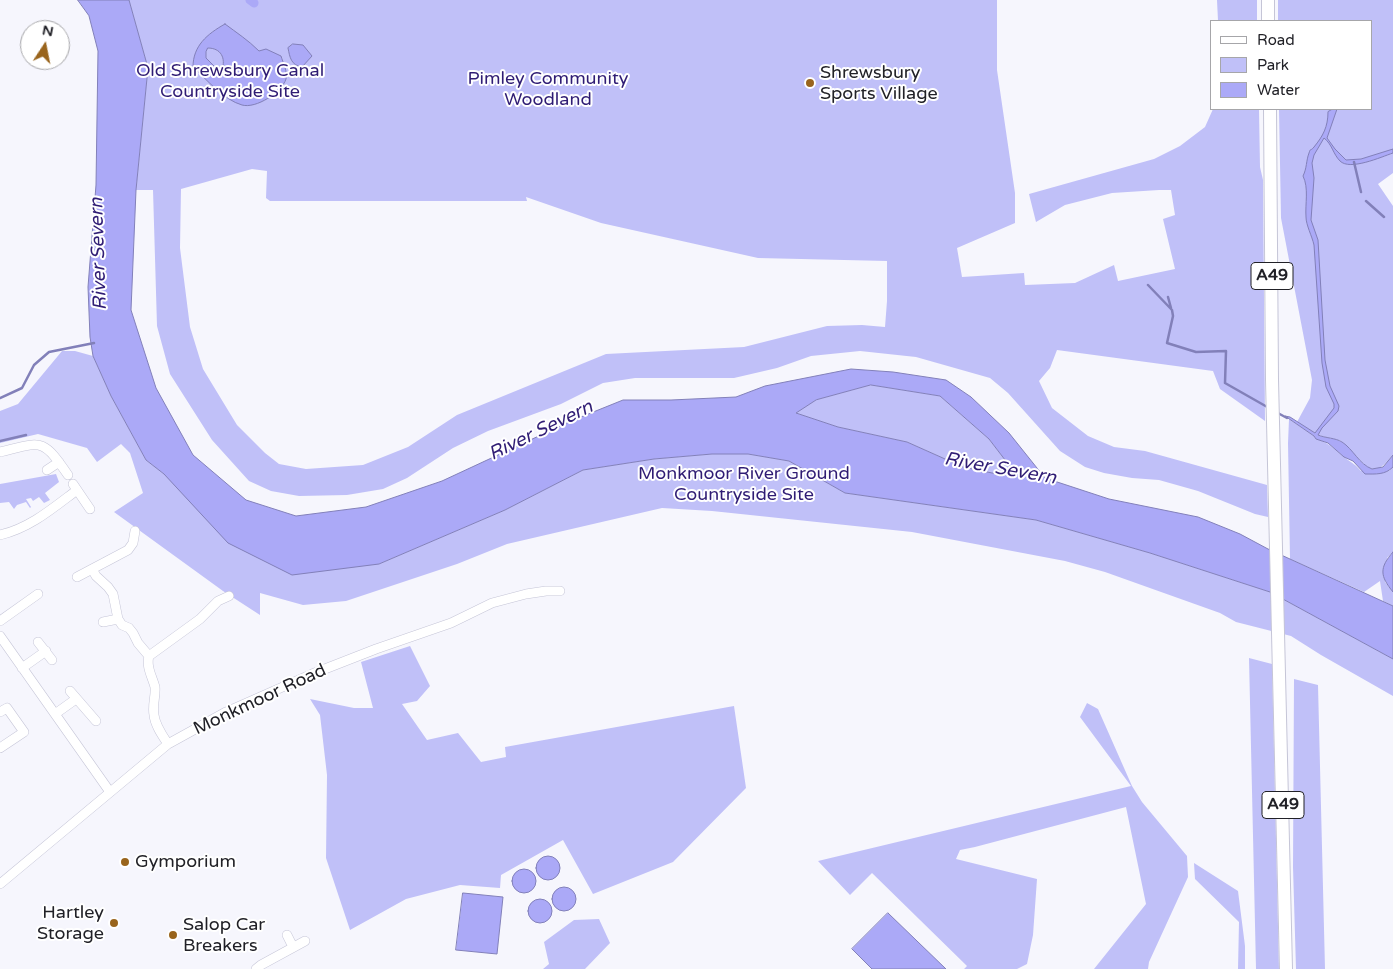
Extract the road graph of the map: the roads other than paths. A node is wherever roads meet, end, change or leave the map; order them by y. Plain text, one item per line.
1 (1268, 0) edge
2 (1268, 20) edge
3 (1270, 110) edge
4 (0, 452) edge
5 (59, 462) junction
6 (47, 470) dead end
7 (68, 475) dead end
8 (90, 509) dead end
9 (0, 535) edge
10 (138, 535) dead end
11 (92, 569) junction
12 (77, 577) dead end
13 (217, 590) dead end
14 (560, 591) dead end
15 (38, 594) dead end
16 (118, 619) junction
17 (0, 621) edge
18 (103, 622) dead end
19 (0, 636) edge
20 (38, 642) dead end
21 (46, 651) junction
22 (149, 656) junction
23 (52, 660) dead end
24 (22, 668) junction
25 (70, 692) dead end
26 (76, 699) junction
27 (0, 712) edge
28 (56, 714) junction
29 (96, 721) dead end
30 (168, 744) junction
31 (0, 748) edge
32 (110, 792) junction
33 (2, 879) edge
34 (287, 936) dead end
35 (306, 941) dead end
36 (293, 947) junction
37 (252, 969) edge
38 (1286, 969) edge

1 - 2 highway
3 - 38 highway, A49
4 - 5 street
5 - 6 street
5 - 7 street
8 - 9 street
10 - 11 street
11 - 12 street
11 - 16 street
13 - 22 street
14 - 30 street, Monkmoor Road
15 - 17 street
16 - 18 street
16 - 22 street
19 - 24 street
20 - 21 street
21 - 23 street
21 - 24 street
22 - 30 street
24 - 28 street
25 - 26 street
26 - 28 street
26 - 29 street
27 - 31 street
28 - 32 street
30 - 32 street, Monkmoor Road
32 - 33 street, Monkmoor Road
34 - 36 street
35 - 36 street
36 - 37 street

